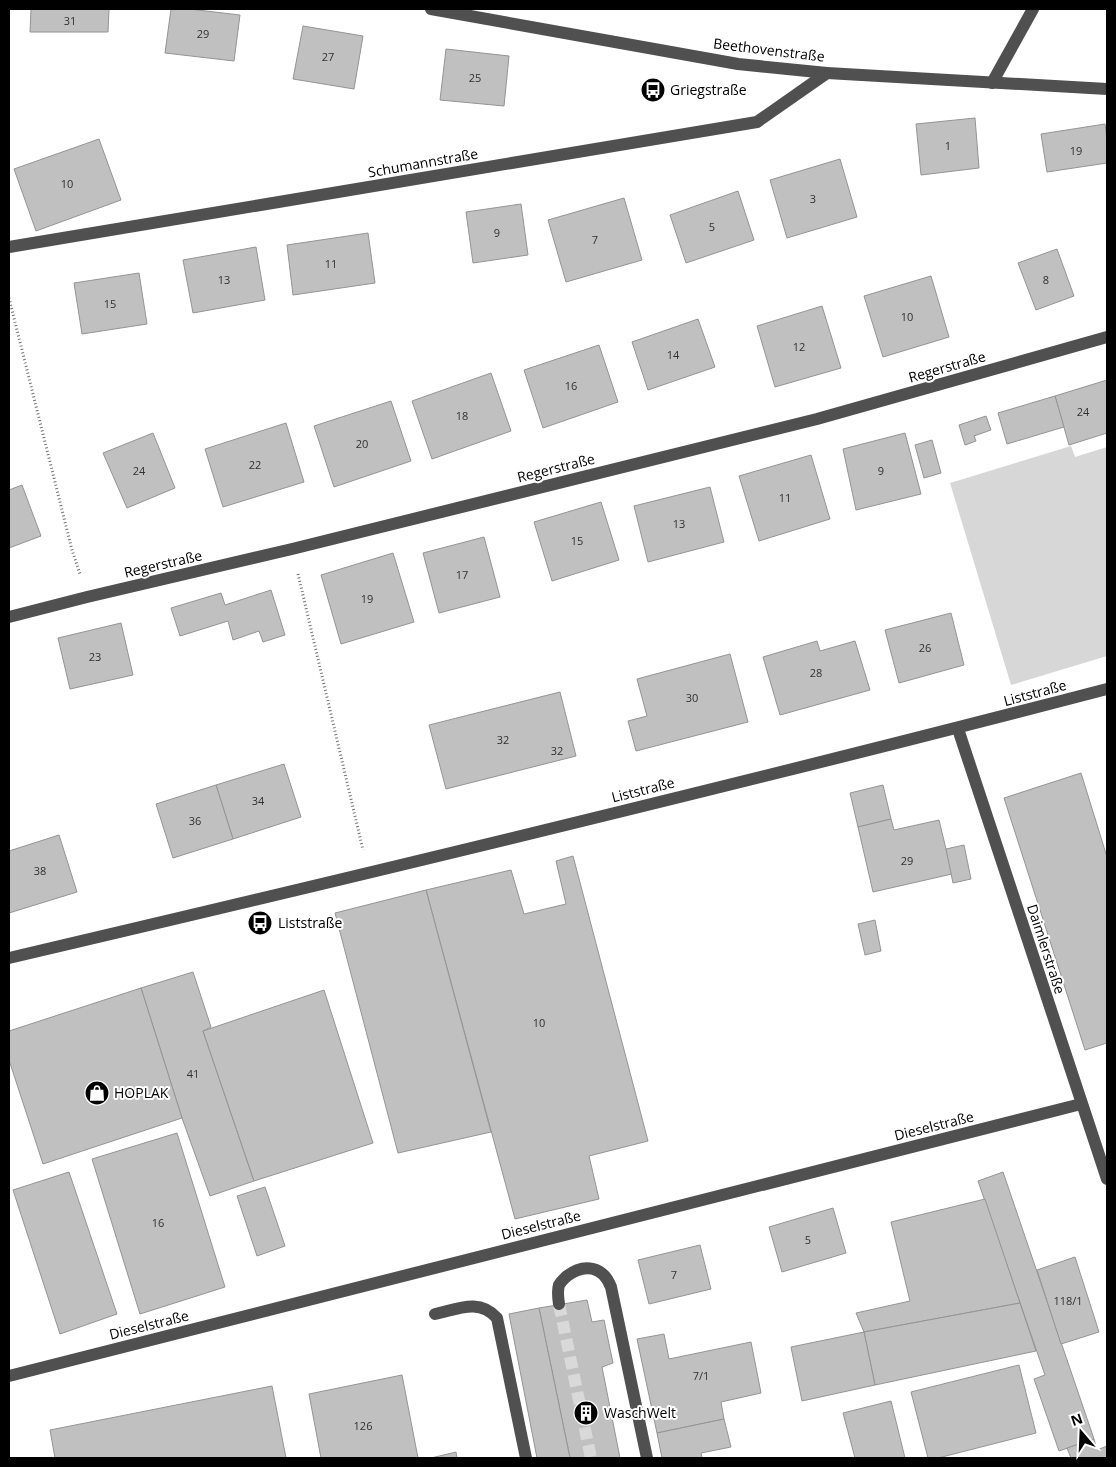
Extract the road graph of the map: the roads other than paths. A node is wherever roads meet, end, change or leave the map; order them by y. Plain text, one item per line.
1 (1033, 9) edge
2 (440, 10) edge
3 (827, 73) junction
4 (992, 83) junction
5 (1107, 89) edge
6 (9, 247) edge
7 (1107, 336) edge
8 (9, 617) edge
9 (1107, 689) edge
10 (958, 729) junction
11 (9, 958) edge
12 (1082, 1104) junction
13 (1106, 1171) edge
14 (559, 1304) tunnel mouth
15 (435, 1314) dead end
16 (9, 1376) edge
17 (526, 1458) edge
18 (647, 1458) edge

1 - 4 street
2 - 3 street, Beethovenstraße
3 - 4 street, Beethovenstraße
3 - 6 street, Schumannstraße
4 - 5 street, Beethovenstraße
7 - 8 street, Regerstraße
9 - 10 street, Liststraße
10 - 11 street, Liststraße
10 - 12 street, Daimlerstraße
12 - 13 street, Daimlerstraße
12 - 16 street, Dieselstraße
14 - 18 street
15 - 17 street

